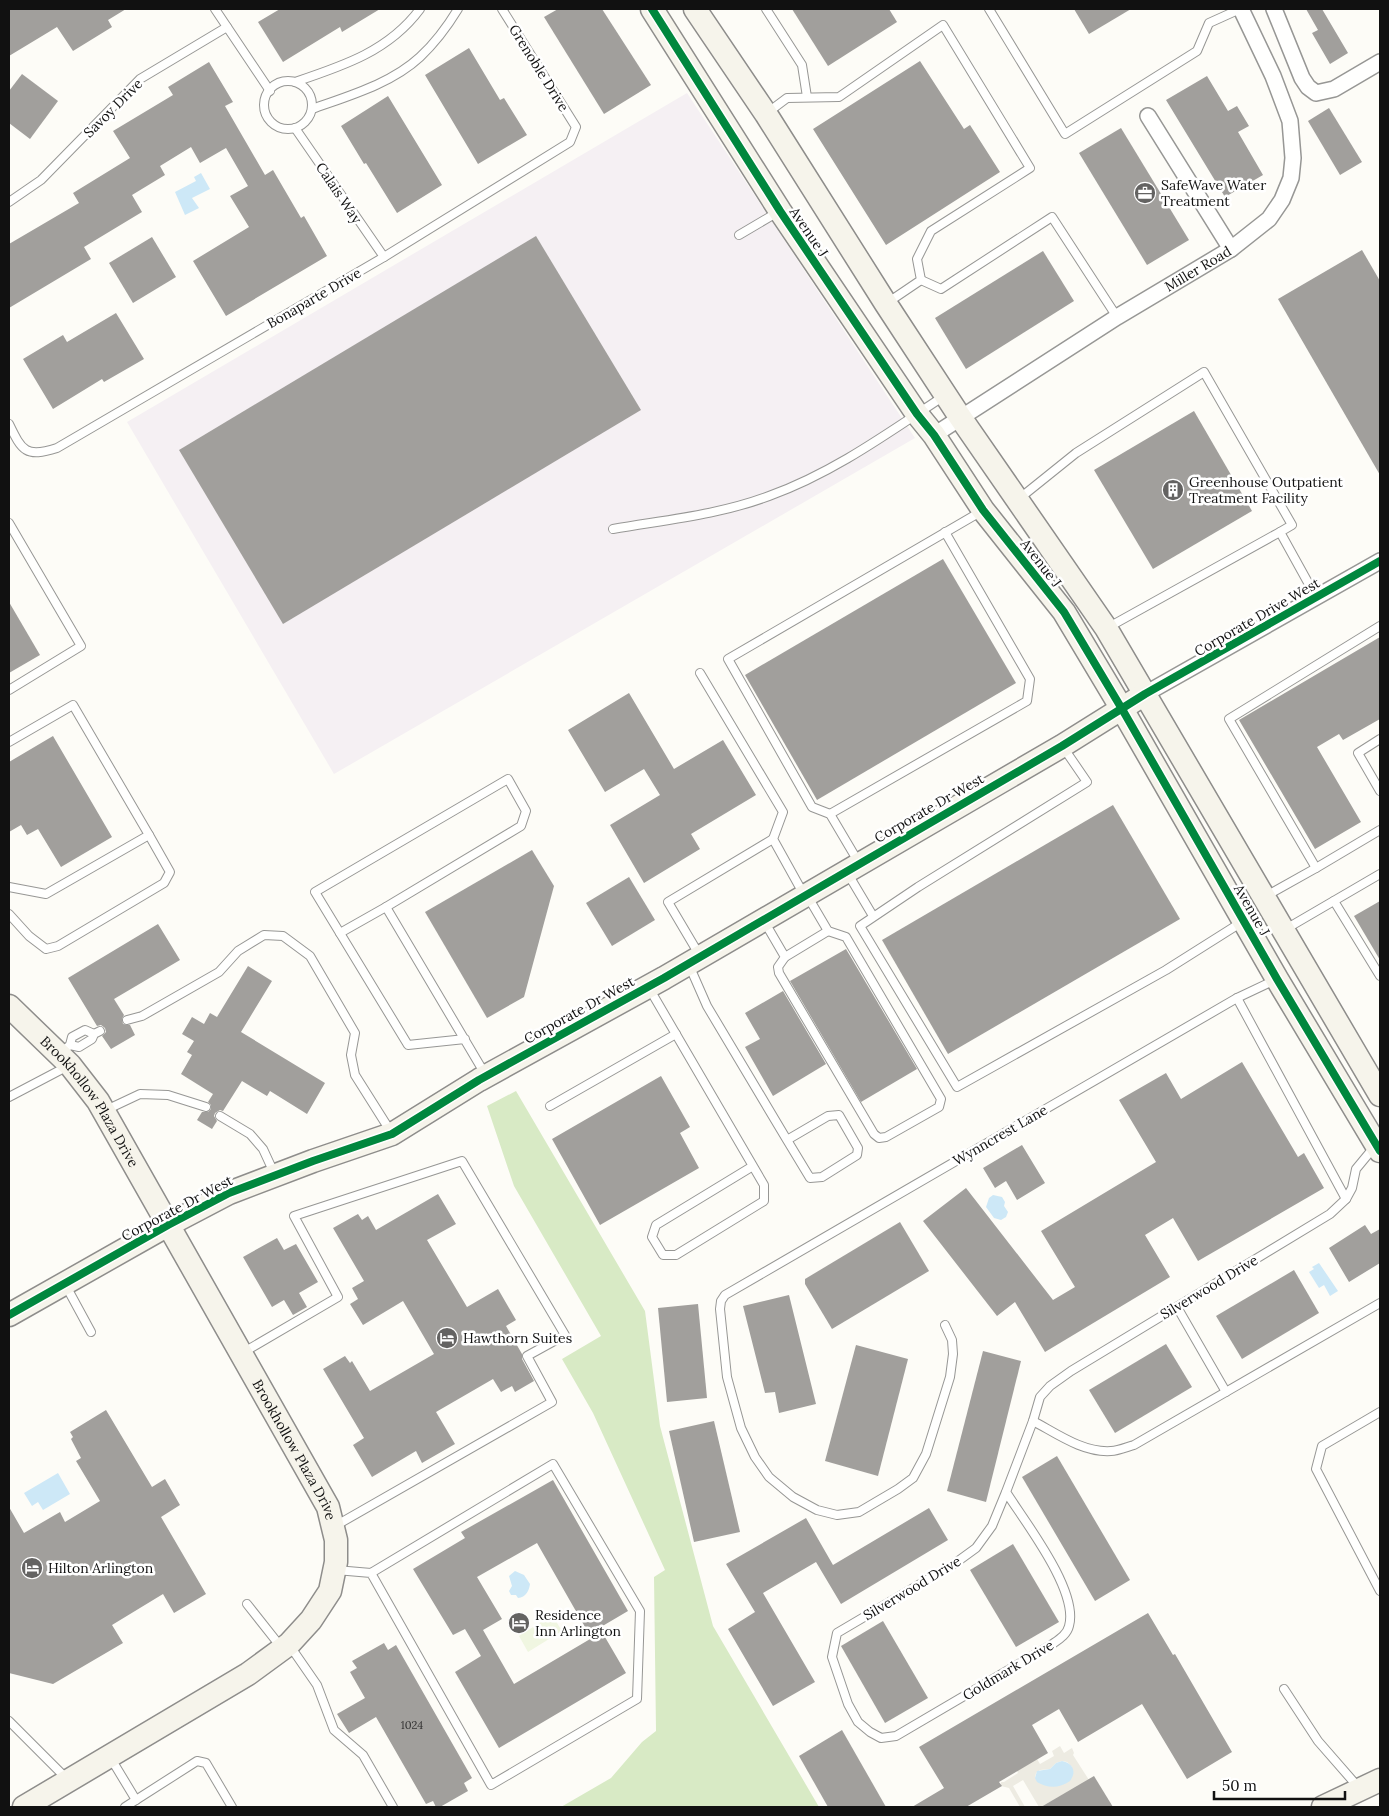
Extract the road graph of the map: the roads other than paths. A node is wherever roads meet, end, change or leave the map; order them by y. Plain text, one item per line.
1 (216, 9) edge
2 (420, 9) edge
3 (458, 9) edge
4 (502, 9) edge
5 (652, 9) edge
6 (695, 9) edge
7 (766, 9) edge
8 (989, 9) edge
9 (1241, 9) edge
10 (1274, 9) edge
11 (227, 27) junction
12 (1380, 62) edge
13 (295, 82) junction
14 (270, 91) junction
15 (807, 97) junction
16 (312, 109) junction
17 (766, 114) junction
18 (1148, 116) dead end
19 (576, 127) joint
20 (295, 128) junction
21 (9, 202) edge
22 (780, 211) junction
23 (739, 235) dead end
24 (1231, 249) junction
25 (384, 257) junction
26 (921, 280) junction
27 (886, 304) junction
28 (1117, 317) junction
29 (946, 395) junction
30 (918, 414) junction
31 (960, 417) junction
32 (9, 424) edge
33 (934, 434) junction
34 (1018, 500) junction
35 (983, 510) junction
36 (9, 523) edge
37 (612, 530) dead end
38 (945, 532) junction
39 (1280, 532) junction
40 (1380, 561) edge
41 (1316, 597) junction
42 (1380, 626) edge
43 (1106, 628) junction
44 (700, 673) dead end
45 (9, 690) edge
46 (1145, 694) junction
47 (1122, 709) junction
48 (1380, 739) edge
49 (9, 742) edge
50 (1062, 746) junction
51 (1380, 791) edge
52 (830, 814) junction
53 (1380, 830) edge
54 (149, 835) junction
55 (773, 838) junction
56 (852, 867) junction
57 (1316, 868) junction
58 (1380, 874) edge
59 (9, 886) edge
60 (805, 894) junction
61 (1263, 898) junction
62 (1334, 901) junction
63 (386, 907) junction
64 (9, 914) edge
65 (873, 916) junction
66 (763, 919) junction
67 (1244, 921) junction
68 (828, 931) junction
69 (1283, 931) junction
70 (340, 933) junction
71 (785, 957) junction
72 (694, 960) junction
73 (1380, 976) edge
74 (1277, 979) junction
75 (648, 986) junction
76 (1237, 998) junction
77 (9, 1006) edge
78 (127, 1020) dead end
79 (676, 1034) junction
80 (464, 1040) junction
81 (66, 1055) junction
82 (486, 1076) junction
83 (1380, 1095) edge
84 (9, 1098) edge
85 (550, 1106) dead end
86 (206, 1107) dead end
87 (104, 1111) junction
88 (220, 1116) dead end
89 (392, 1134) junction
90 (787, 1140) junction
91 (1379, 1146) edge
92 (753, 1166) junction
93 (275, 1175) junction
94 (1346, 1199) junction
95 (168, 1225) junction
96 (65, 1284) junction
97 (1380, 1303) edge
98 (1176, 1307) junction
99 (9, 1315) edge
100 (945, 1325) dead end
101 (92, 1332) dead end
102 (241, 1353) junction
103 (1226, 1392) junction
104 (1380, 1412) edge
105 (1033, 1421) junction
106 (1006, 1492) junction
107 (333, 1527) junction
108 (334, 1570) junction
109 (370, 1573) junction
110 (1380, 1591) edge
111 (247, 1604) dead end
112 (285, 1646) junction
113 (1284, 1688) dead end
114 (9, 1721) edge
115 (888, 1737) joint
116 (109, 1756) junction
117 (69, 1780) junction
118 (1370, 1785) edge
119 (136, 1800) junction
120 (24, 1807) edge
121 (125, 1807) edge
122 (232, 1807) edge
123 (393, 1807) edge
124 (1322, 1807) edge

1 - 11 lane
2 - 13 lane
3 - 16 lane
4 - 19 lane, Grenoble Drive
5 - 22 street, Avenue J
6 - 17 street, Avenue J
7 - 15 lane
8 - 9 lane
9 - 24 street, Miller Road
10 - 12 street
11 - 14 lane
11 - 21 lane, Savoy Drive
13 - 14 lane
13 - 16 lane
14 - 20 lane
15 - 17 lane
15 - 26 lane
16 - 20 lane
17 - 27 street, Avenue J
18 - 24 street
19 - 25 lane, Bonaparte Drive
20 - 25 lane, Calais Way
22 - 23 lane
22 - 30 street, Avenue J
24 - 28 street, Miller Road
25 - 32 lane, Bonaparte Drive
26 - 27 lane
26 - 28 lane
27 - 29 street, Avenue J
28 - 31 street, Miller Road
29 - 30 lane
29 - 31 street, Avenue J
30 - 33 street, Avenue J
30 - 37 lane
31 - 33 street, Miller Road
31 - 34 street, Avenue J
33 - 35 street, Avenue J
34 - 39 lane
34 - 43 street, Avenue J
35 - 38 lane
35 - 47 street, Avenue J
36 - 45 lane
38 - 52 lane
38 - 52 lane
39 - 41 lane
39 - 43 lane
40 - 41 street, Corporate Drive West
41 - 46 street, Corporate Drive West
42 - 57 lane
43 - 46 street, Avenue J
44 - 55 lane
46 - 47 street, Corporate Dr West
46 - 61 street, Avenue J
47 - 50 street, Corporate Dr West
47 - 67 street, Avenue J
48 - 51 lane
49 - 54 lane
50 - 56 street, Corporate Dr West
50 - 65 lane
52 - 56 lane
53 - 57 lane
54 - 59 lane
54 - 64 lane
55 - 60 lane
55 - 72 lane
56 - 60 street, Corporate Dr West
56 - 65 lane
57 - 61 lane
58 - 62 lane
60 - 66 street, Corporate Dr West
60 - 68 lane
61 - 69 street, Avenue J
62 - 69 lane
62 - 73 lane
63 - 70 lane
63 - 70 lane
63 - 80 lane
65 - 67 lane
66 - 71 lane
66 - 72 street, Corporate Dr West
67 - 74 street, Avenue J
68 - 71 lane
68 - 71 lane
69 - 83 street, Avenue J
70 - 80 lane
72 - 75 street, Corporate Dr West
72 - 90 lane
74 - 76 lane, Wynncrest Lane
74 - 91 street, Avenue J
75 - 79 lane
75 - 82 street, Corporate Dr West
76 - 94 lane
76 - 100 lane, Wynncrest Lane
77 - 81 street, Brookhollow Plaza Drive
78 - 89 lane
79 - 85 lane
79 - 92 lane
80 - 82 lane
81 - 81 lane
81 - 84 lane
81 - 87 street, Brookhollow Plaza Drive
82 - 89 street, Corporate Dr West
86 - 87 lane
87 - 95 street, Brookhollow Plaza Drive
88 - 93 lane
89 - 93 street, Corporate Dr West
90 - 90 lane
91 - 94 lane, Silverwood Drive
92 - 92 lane
93 - 95 street, Corporate Dr West
94 - 98 lane, Silverwood Drive
95 - 96 street, Corporate Dr West
95 - 102 street, Brookhollow Plaza Drive
96 - 99 street, Corporate Dr West
96 - 101 lane
97 - 103 lane
98 - 103 lane
98 - 105 lane, Silverwood Drive
102 - 107 street, Brookhollow Plaza Drive
102 - 107 lane
103 - 105 lane
104 - 110 lane
105 - 106 lane, Silverwood Drive
106 - 115 lane, Silverwood Drive
106 - 115 lane, Goldmark Drive
107 - 108 street, Brookhollow Plaza Drive
108 - 109 lane
108 - 112 street, Brookhollow Plaza Drive
109 - 109 lane
111 - 112 lane
112 - 116 street, Brookhollow Plaza Drive
112 - 123 lane
113 - 118 lane
114 - 117 lane
116 - 117 street, Brookhollow Plaza Drive
116 - 119 lane
117 - 120 street, Brookhollow Plaza Drive
118 - 124 street
119 - 121 lane
119 - 122 lane

